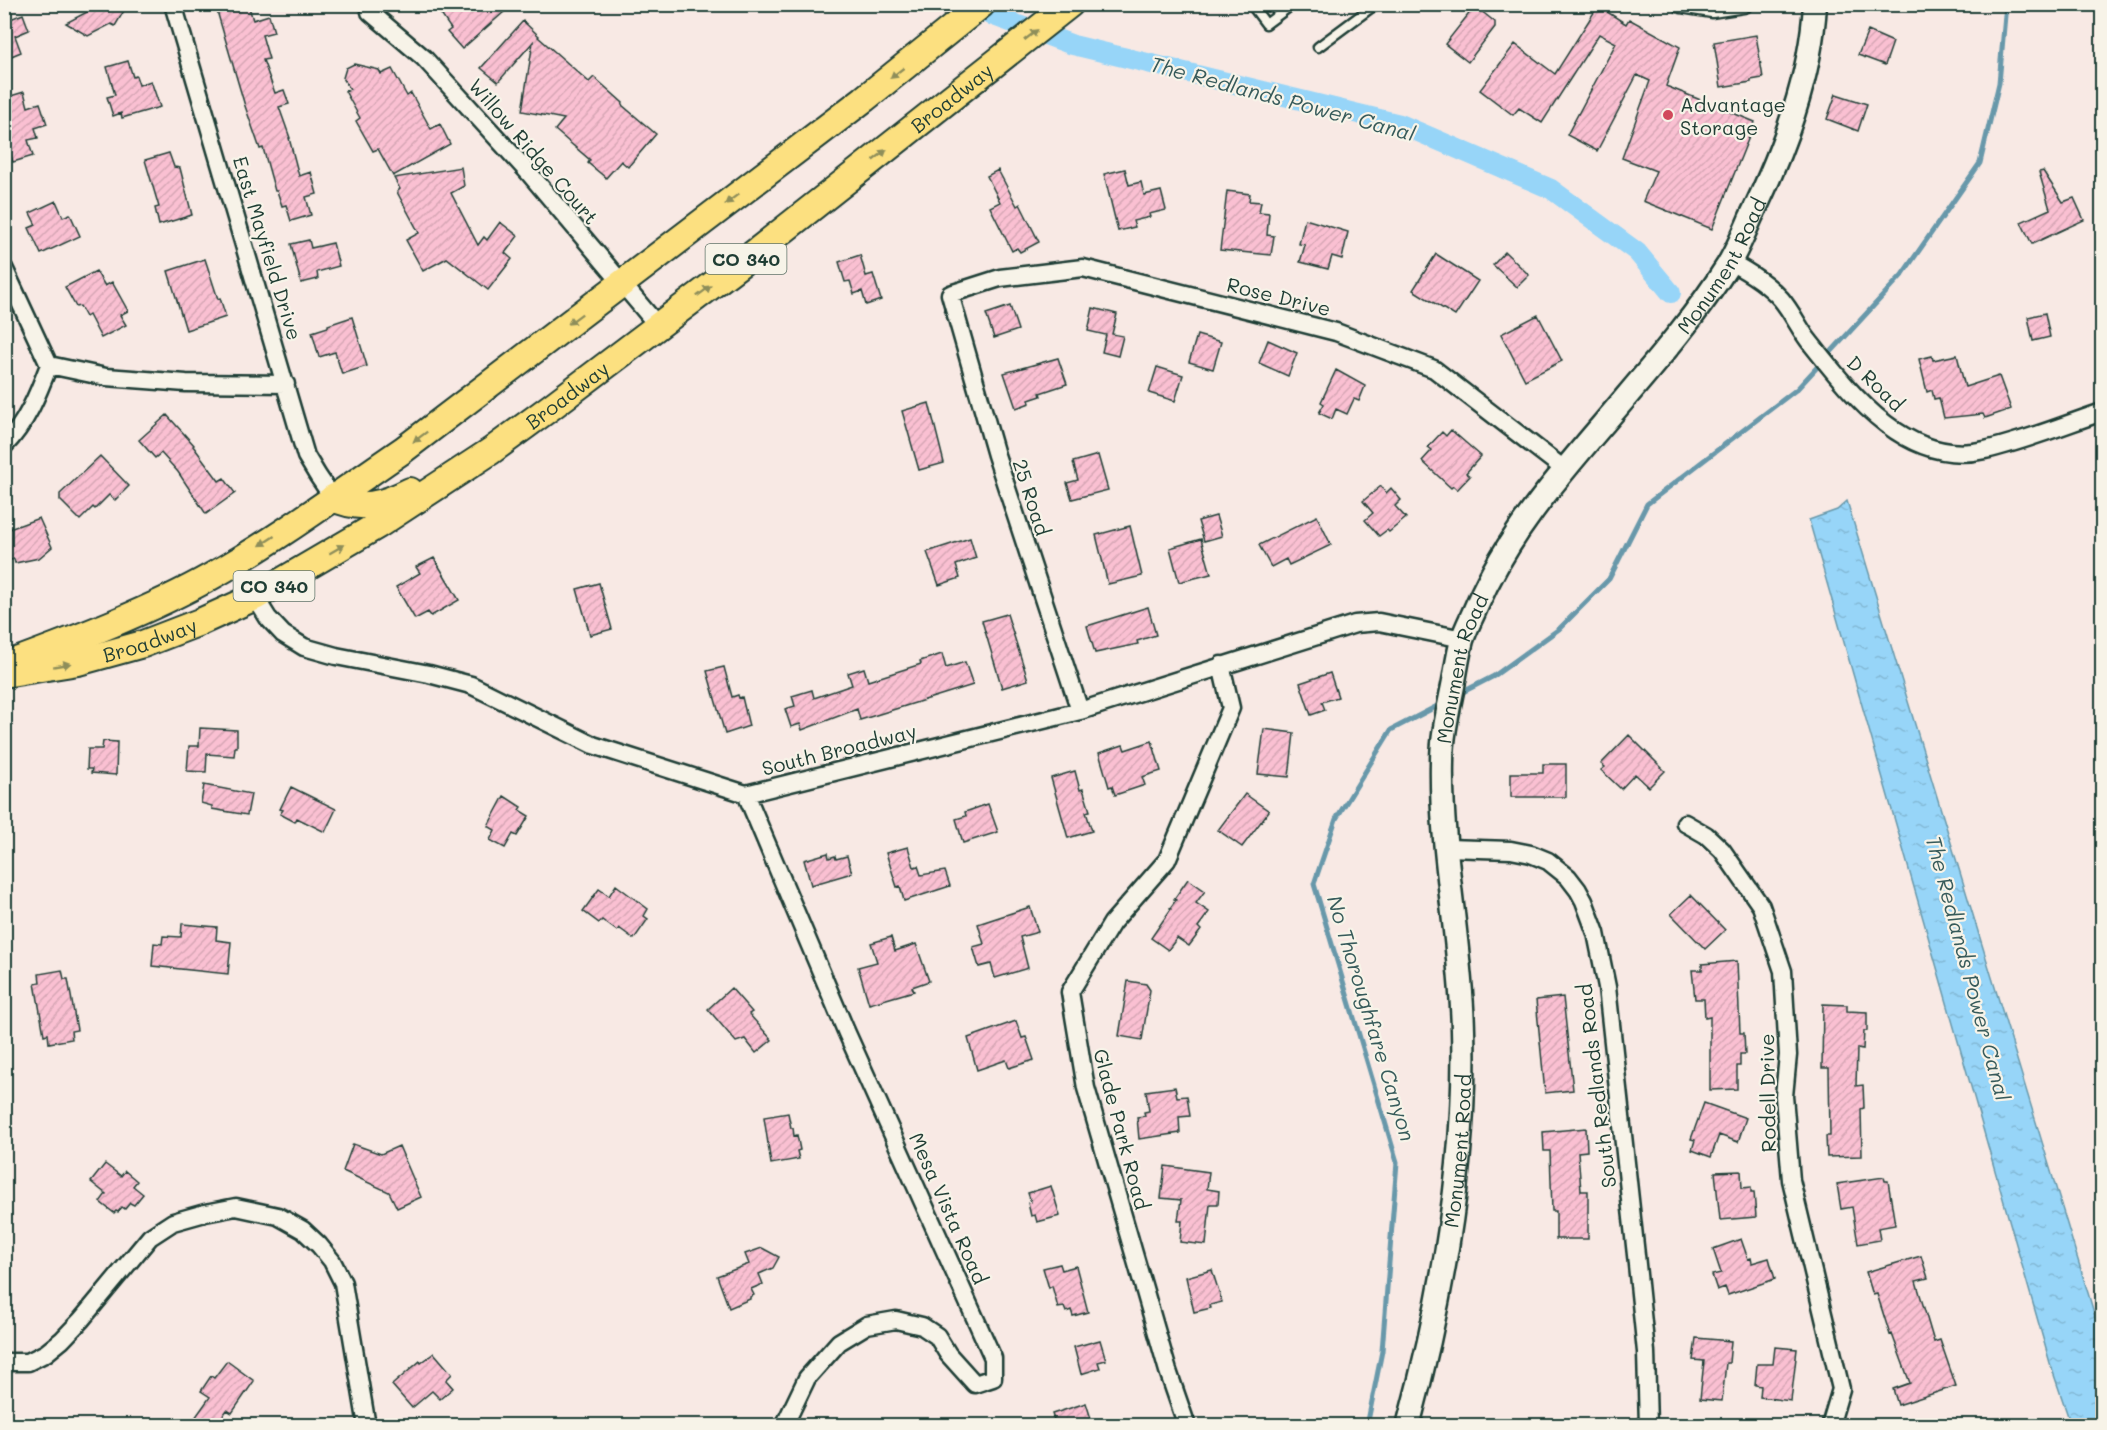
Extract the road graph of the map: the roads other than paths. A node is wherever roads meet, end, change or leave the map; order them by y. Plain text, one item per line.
1 (173, 4) edge
2 (982, 4) edge
3 (1251, 4) edge
4 (1293, 4) edge
5 (1376, 4) edge
6 (1681, 4) edge
7 (1744, 4) edge
8 (1815, 4) edge
9 (1065, 8) edge
10 (370, 12) dead end
11 (1318, 47) dead end
12 (1730, 262) junction
13 (4, 268) edge
14 (621, 283) junction
15 (950, 294) joint
16 (658, 326) junction
17 (49, 365) junction
18 (286, 384) junction
19 (2103, 412) edge
20 (515, 434) junction
21 (4, 446) edge
22 (1564, 469) junction
23 (333, 498) junction
24 (255, 597) junction
25 (1463, 639) junction
26 (4, 665) edge
27 (1221, 665) junction
28 (4, 674) edge
29 (1080, 711) junction
30 (746, 794) junction
31 (1685, 823) dead end
32 (1447, 848) junction
33 (4, 1362) edge
34 (367, 1425) edge
35 (784, 1425) edge
36 (1187, 1425) edge
37 (1408, 1425) edge
38 (1648, 1425) edge
39 (1830, 1425) edge

1 - 18 street, East Mayfield Drive
2 -> 14 main road, Broadway / CO 340
3 - 4 lane
5 - 11 lane
6 - 7 street
8 - 12 main road, Monument Road
16 -> 9 main road, Broadway / CO 340
10 - 14 street, Willow Ridge Court
12 - 19 street, D Road
12 - 22 main road, Monument Road
13 - 17 street
14 - 16 street, Willow Ridge Court
14 -> 23 main road, Broadway / CO 340
15 - 22 street, Rose Drive
15 - 29 street, 25 Road
16 - 20 main road, Broadway / CO 340
17 - 18 street
17 - 21 street
18 - 23 street, East Mayfield Drive
20 - 23 main road
24 -> 20 main road, Broadway / CO 340
22 - 25 main road, Monument Road
23 -> 26 main road, Broadway / CO 340
28 -> 24 main road, Broadway / CO 340
24 - 30 street, South Broadway
25 - 27 street, South Broadway
25 - 32 main road, Monument Road
27 - 29 street, South Broadway
27 - 36 street, Glade Park Road
29 - 30 street, South Broadway
30 - 35 street, Mesa Vista Road
31 - 39 street, Rodell Drive
32 - 37 main road, Monument Road
32 - 38 street, South Redlands Road
33 - 34 street

